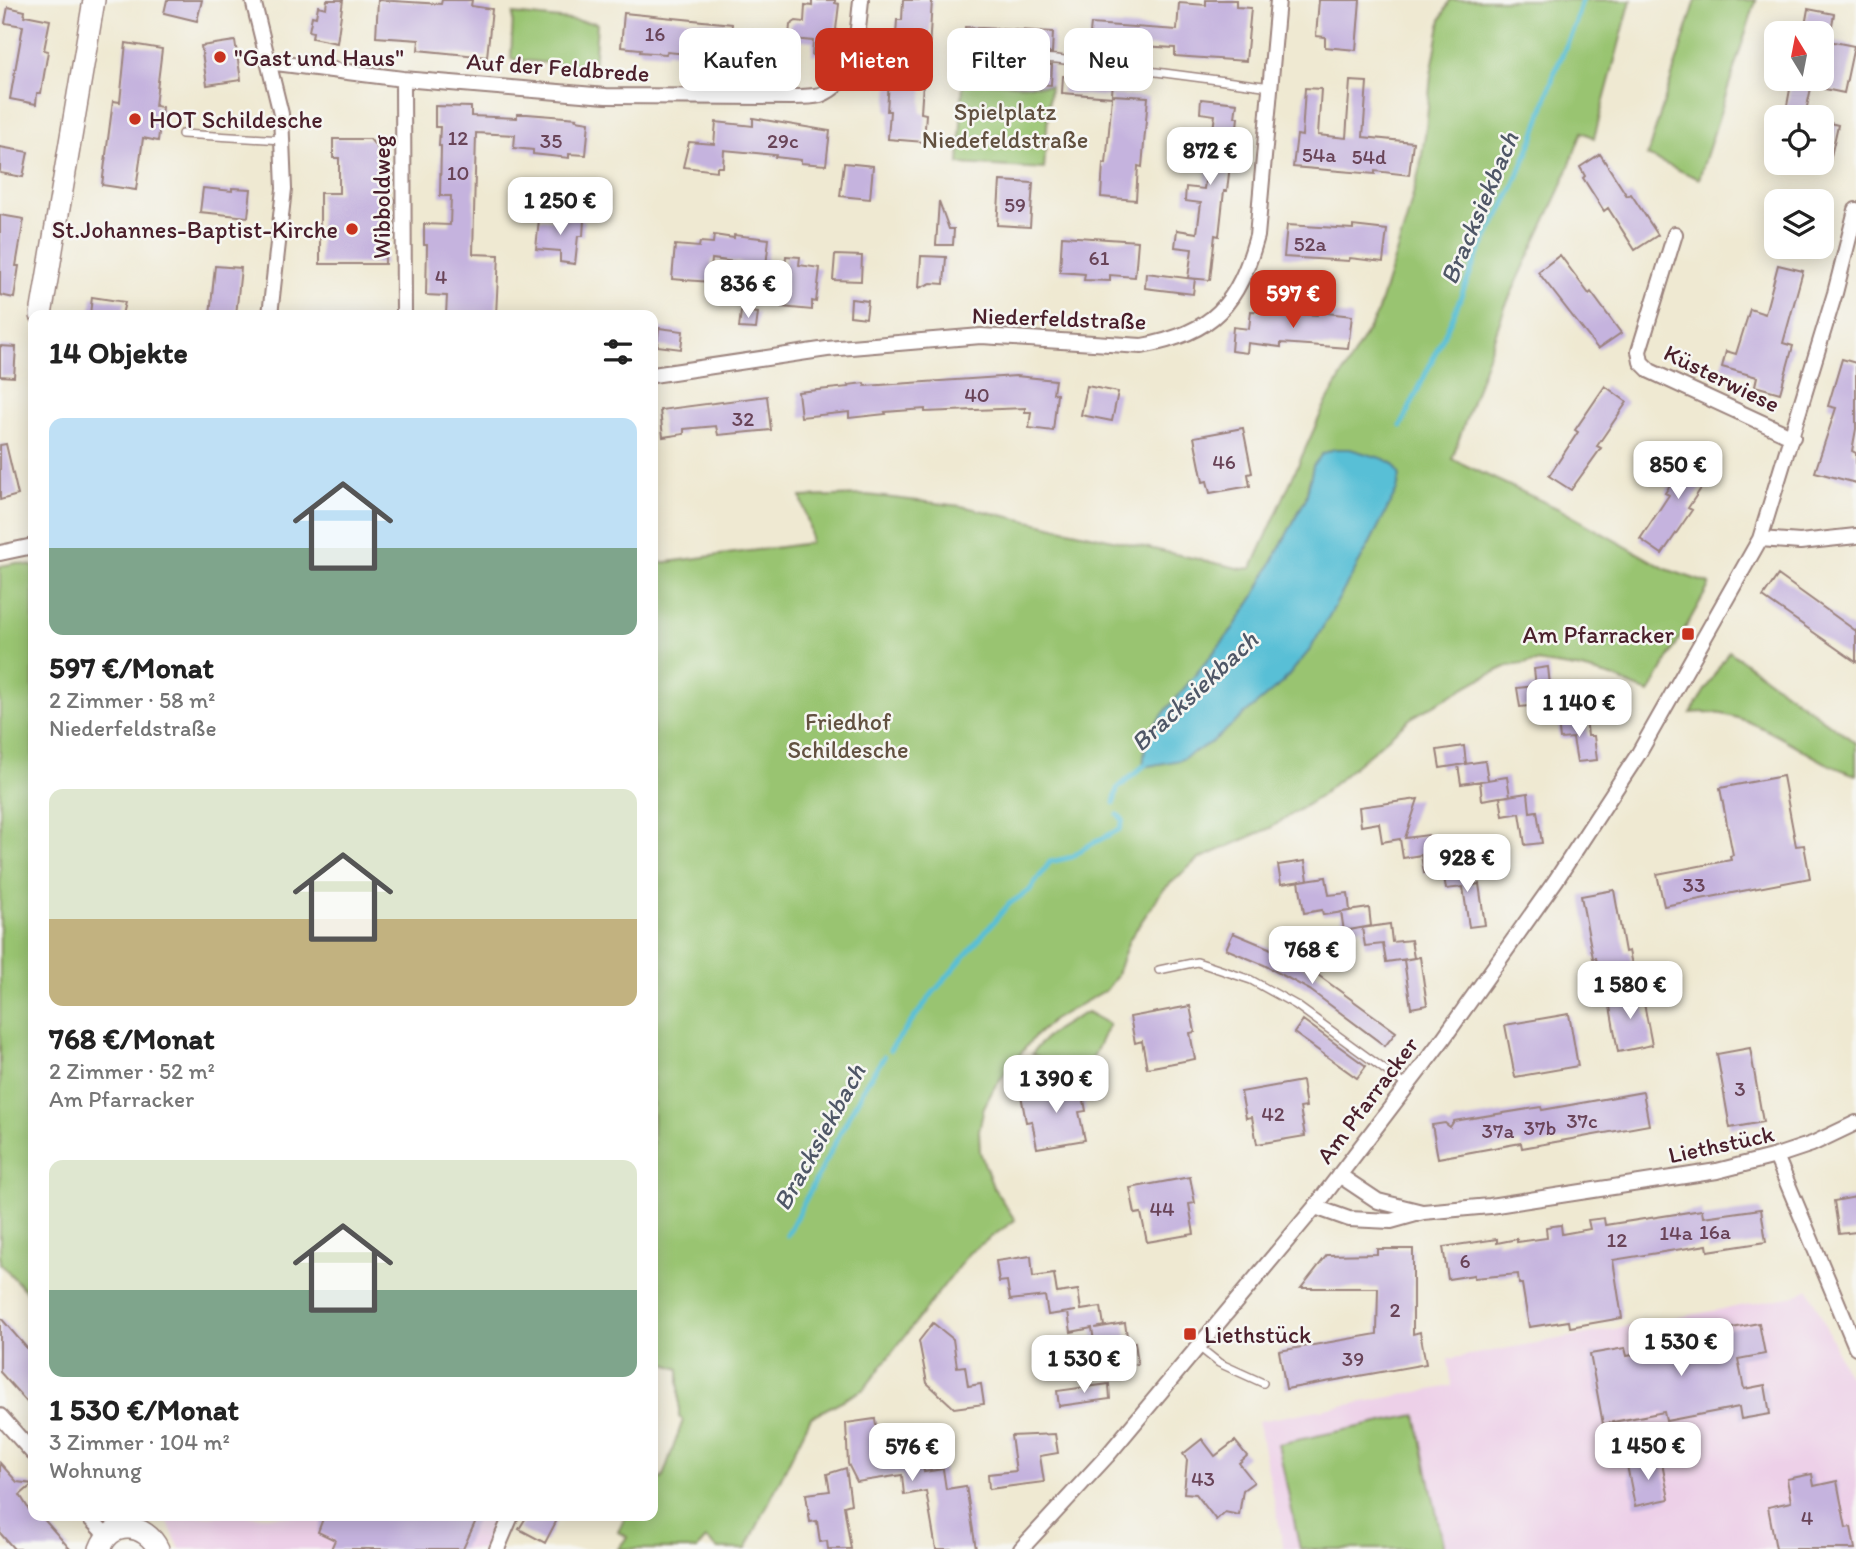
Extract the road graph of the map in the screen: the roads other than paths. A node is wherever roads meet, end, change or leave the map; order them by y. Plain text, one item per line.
1 (94, 0) edge
2 (253, 0) edge
3 (861, 0) edge
4 (1278, 0) edge
5 (1050, 59) edge
6 (268, 62) junction
7 (403, 79) junction
8 (1271, 87) junction
9 (182, 134) dead end
10 (282, 140) junction
11 (1856, 210) edge
12 (1675, 234) dead end
13 (42, 310) edge
14 (271, 310) edge
15 (404, 310) edge
16 (658, 373) edge
17 (1793, 437) junction
18 (1856, 536) edge
19 (1760, 539) junction
20 (28, 547) edge
21 (0, 553) edge
22 (1159, 970) dead end
23 (1408, 1086) junction
24 (1856, 1123) edge
25 (1776, 1157) junction
26 (1339, 1175) junction
27 (1315, 1207) junction
28 (1423, 1212) junction
29 (1199, 1347) junction
30 (1856, 1347) edge
31 (1263, 1383) dead end
32 (0, 1416) edge
33 (28, 1447) edge
34 (91, 1521) edge
35 (509, 1521) edge
36 (140, 1522) edge
37 (104, 1542) edge
38 (158, 1549) edge
39 (498, 1549) edge
40 (1021, 1549) edge

1 - 13 main road
2 - 6 street
3 - 7 street, Auf der Feldbrede
4 - 8 street, Niederfeldstraße
5 - 8 lane
6 - 7 street, Auf der Feldbrede
6 - 10 street
7 - 15 street, Wibboldweg
8 - 16 street, Niederfeldstraße
9 - 10 lane
10 - 14 street
11 - 17 street, Am Pfarracker
12 - 17 street, Küsterwiese
17 - 19 street, Am Pfarracker
18 - 19 street
19 - 23 street, Am Pfarracker
20 - 21 street
22 - 23 lane
23 - 26 street, Am Pfarracker
24 - 25 street, Liethstück
25 - 28 street, Liethstück
25 - 30 street
26 - 27 street, Am Pfarracker
26 - 28 street, Liethstück
27 - 28 street, Liethstück
27 - 29 street, Am Pfarracker
29 - 31 lane
29 - 40 street, Am Pfarracker
32 - 33 street
34 - 37 street
35 - 39 street
36 - 37 main road
36 - 38 main road

